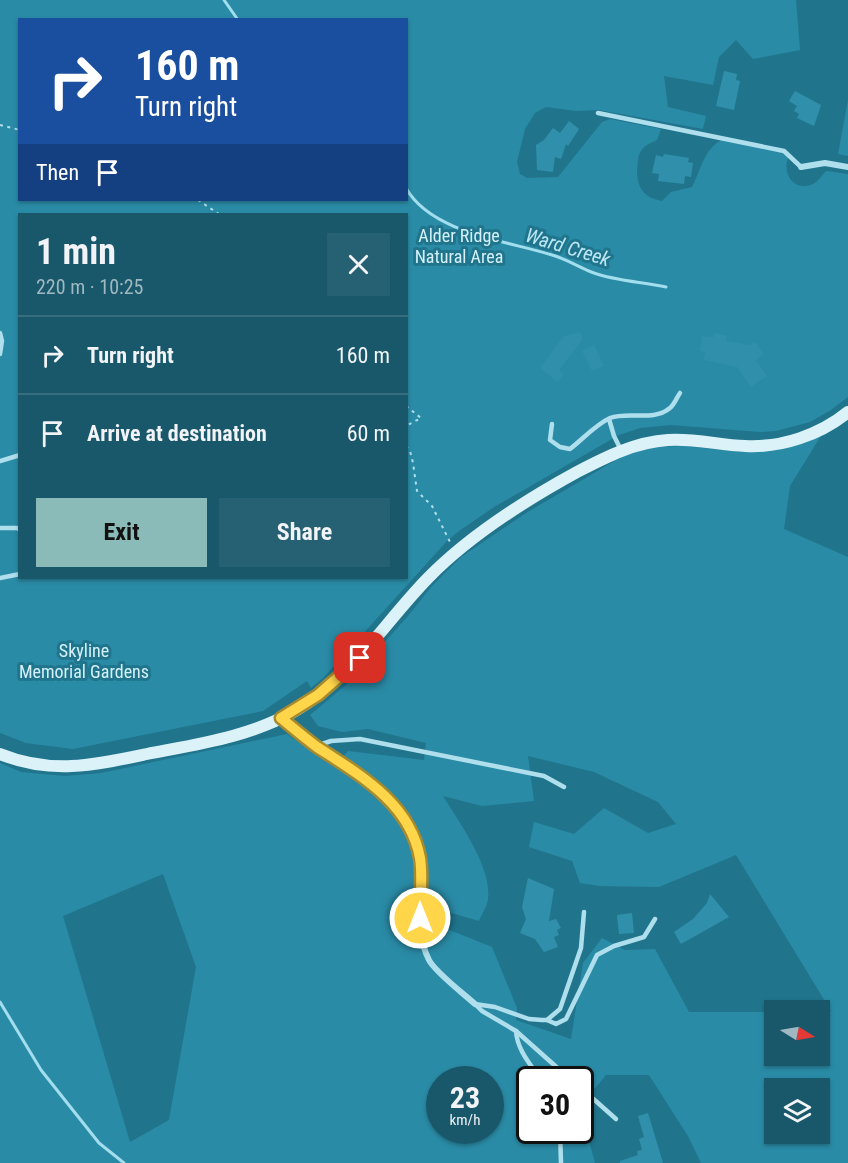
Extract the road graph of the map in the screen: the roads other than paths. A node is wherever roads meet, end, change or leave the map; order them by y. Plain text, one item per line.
1 (598, 113) dead end
2 (801, 167) joint
3 (848, 167) edge
4 (0, 333) edge
5 (0, 354) edge
6 (680, 393) dead end
7 (848, 412) edge
8 (609, 419) junction
9 (552, 424) dead end
10 (621, 450) junction
11 (18, 456) edge
12 (0, 461) edge
13 (0, 528) edge
14 (18, 529) edge
15 (18, 574) edge
16 (0, 578) edge
17 (281, 718) junction
18 (316, 746) junction
19 (0, 754) edge
20 (564, 787) dead end
21 (584, 912) dead end
22 (655, 919) dead end
23 (475, 1004) junction
24 (547, 1020) junction
25 (516, 1030) junction
26 (531, 1066) edge
27 (556, 1066) edge
28 (594, 1099) edge
29 (616, 1119) dead end
30 (560, 1144) edge
31 (561, 1163) edge

1 - 2 lane
2 - 3 street
4 - 5 lane
6 - 8 lane
7 - 10 main road
8 - 9 lane
8 - 10 lane
10 - 17 main road
11 - 12 lane
13 - 14 lane
15 - 16 lane
17 - 18 street
17 - 19 main road
18 - 20 lane
18 - 23 street
21 - 24 lane
22 - 24 lane
23 - 24 lane
23 - 25 lane
25 - 26 lane
25 - 27 lane
28 - 29 lane
30 - 31 lane

